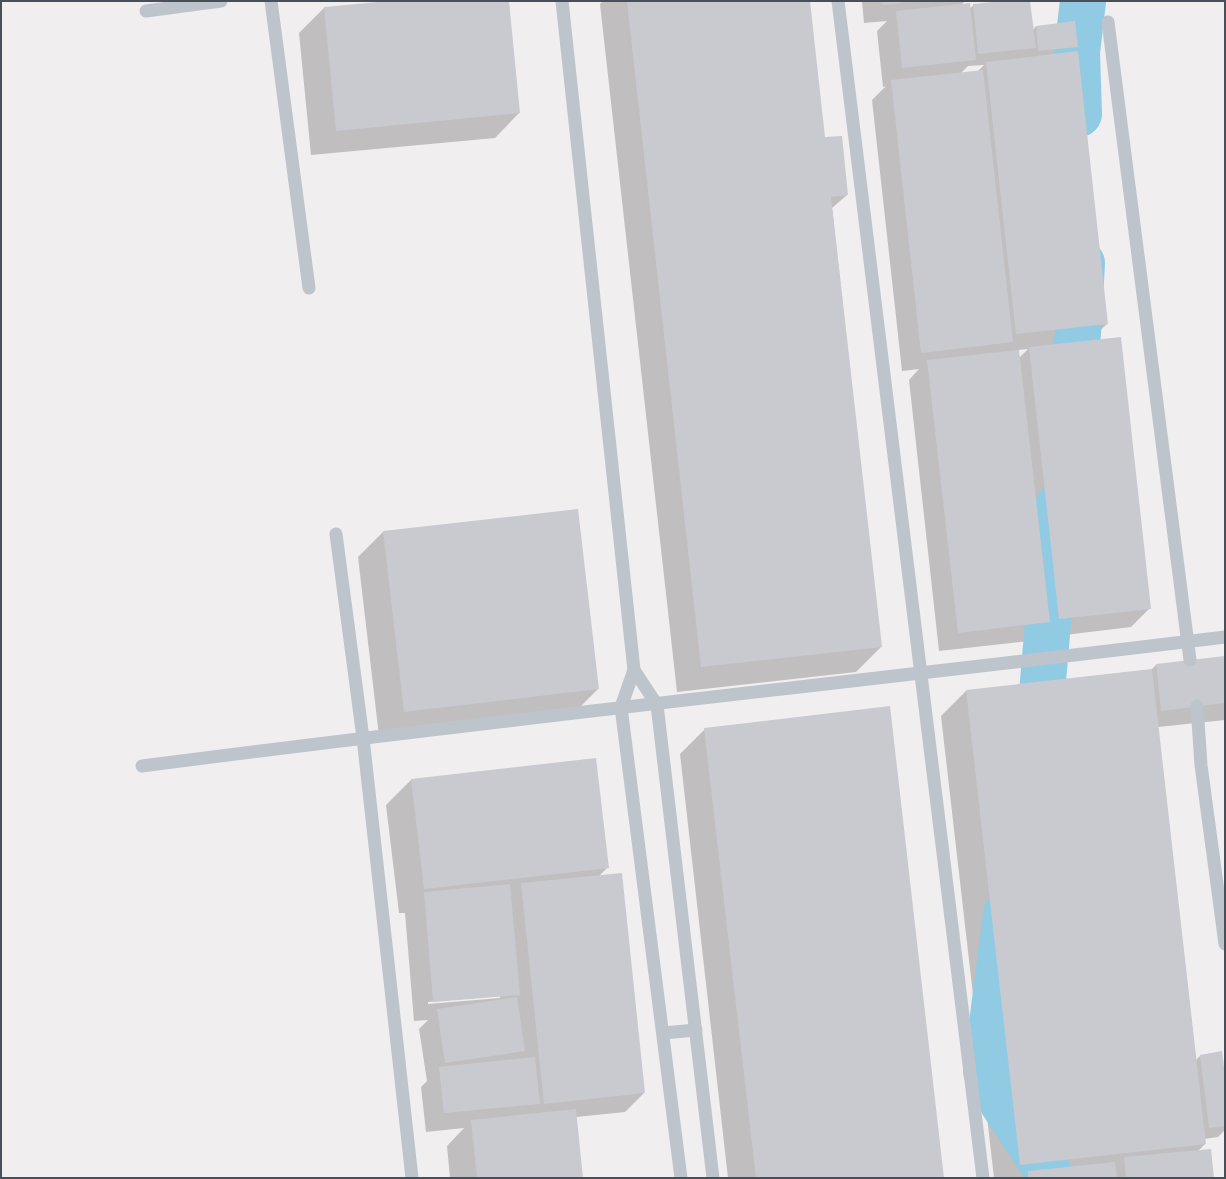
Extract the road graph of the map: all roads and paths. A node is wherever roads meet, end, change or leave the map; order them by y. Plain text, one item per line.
1 (221, 1) edge
2 (271, 1) edge
3 (562, 1) edge
4 (838, 1) edge
5 (146, 11) dead end
6 (1108, 22) dead end
7 (309, 288) dead end
8 (336, 534) dead end
9 (1225, 637) edge
10 (1187, 641) junction
11 (1190, 660) dead end
12 (634, 670) junction
13 (922, 674) junction
14 (657, 704) junction
15 (1197, 706) dead end
16 (621, 708) junction
17 (363, 738) junction
18 (142, 766) dead end
19 (1225, 944) edge
20 (696, 1030) junction
21 (663, 1033) junction
22 (412, 1178) edge
23 (681, 1178) edge
24 (714, 1178) edge
25 (983, 1178) edge

1 - 5 lane
2 - 7 lane
3 - 12 lane
4 - 13 lane
6 - 10 lane
8 - 17 lane
9 - 10 lane
10 - 11 lane
10 - 13 lane
12 - 14 lane
12 - 16 lane
13 - 14 lane
13 - 25 lane
14 - 16 lane
14 - 20 lane
15 - 19 lane
16 - 17 lane
16 - 21 lane
17 - 18 lane
17 - 22 lane
20 - 21 lane
20 - 24 lane
21 - 23 lane

